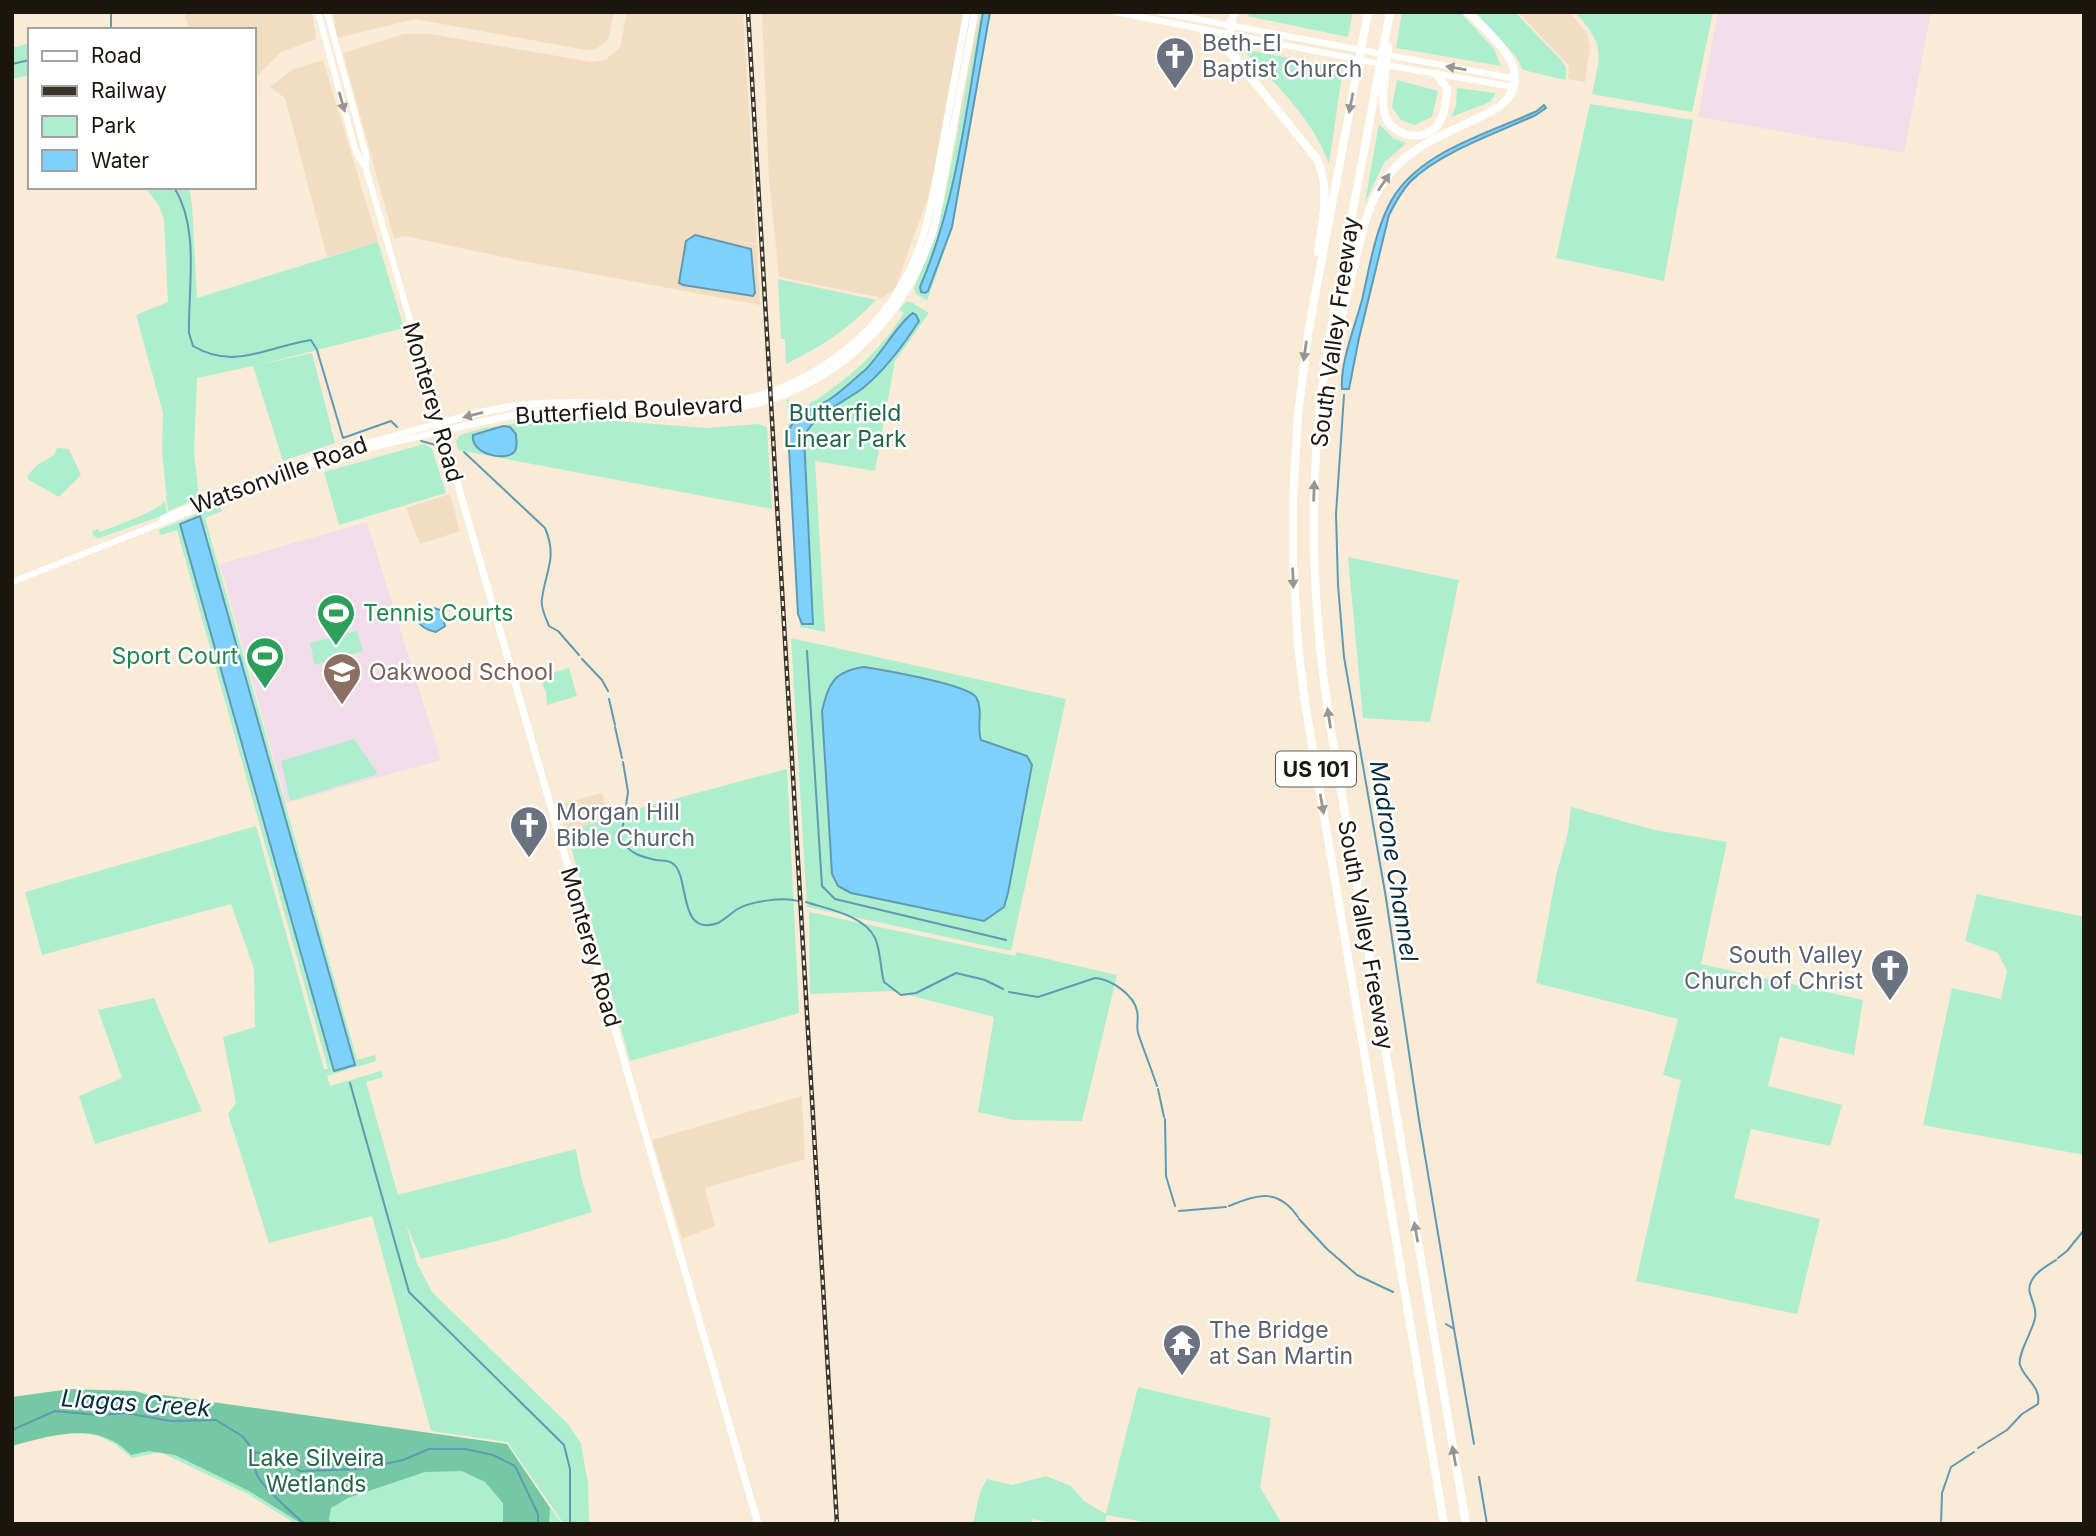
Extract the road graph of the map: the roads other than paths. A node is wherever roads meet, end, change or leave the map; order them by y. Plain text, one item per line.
1 (318, 12) edge
2 (327, 12) edge
3 (967, 12) edge
4 (975, 12) edge
5 (1115, 12) edge
6 (1159, 12) edge
7 (1236, 12) edge
8 (1368, 12) edge
9 (1390, 12) edge
10 (1468, 12) edge
11 (1229, 29) junction
12 (1203, 30) junction
13 (1346, 53) junction
14 (1234, 57) junction
15 (1437, 74) junction
16 (1515, 83) junction
17 (366, 169) junction
18 (1309, 328) junction
19 (796, 386) junction
20 (1322, 387) junction
21 (441, 427) junction
22 (12, 582) edge
23 (758, 1524) edge
24 (1444, 1524) edge
25 (1466, 1524) edge

1 -> 17 main road, Monterey Road
2 - 17 main road, Monterey Road
3 - 19 main road, Butterfield Boulevard
4 - 19 main road, Butterfield Boulevard
5 - 12 main road
6 - 11 main road
7 - 11 highway
8 -> 18 highway, South Valley Freeway / US 101
9 - 15 highway
9 - 20 highway, South Valley Freeway / US 101
10 - 16 highway
11 - 12 main road
11 - 13 main road
11 - 14 highway
12 - 14 highway
13 - 15 main road
16 -> 13 main road
14 - 18 highway
15 - 16 main road
20 -> 16 highway
17 - 21 main road, Monterey Road
18 -> 24 highway, South Valley Freeway / US 101
19 - 21 main road, Butterfield Boulevard
25 -> 20 highway, South Valley Freeway / US 101
21 - 22 main road, Watsonville Road
21 - 23 main road, Monterey Road

